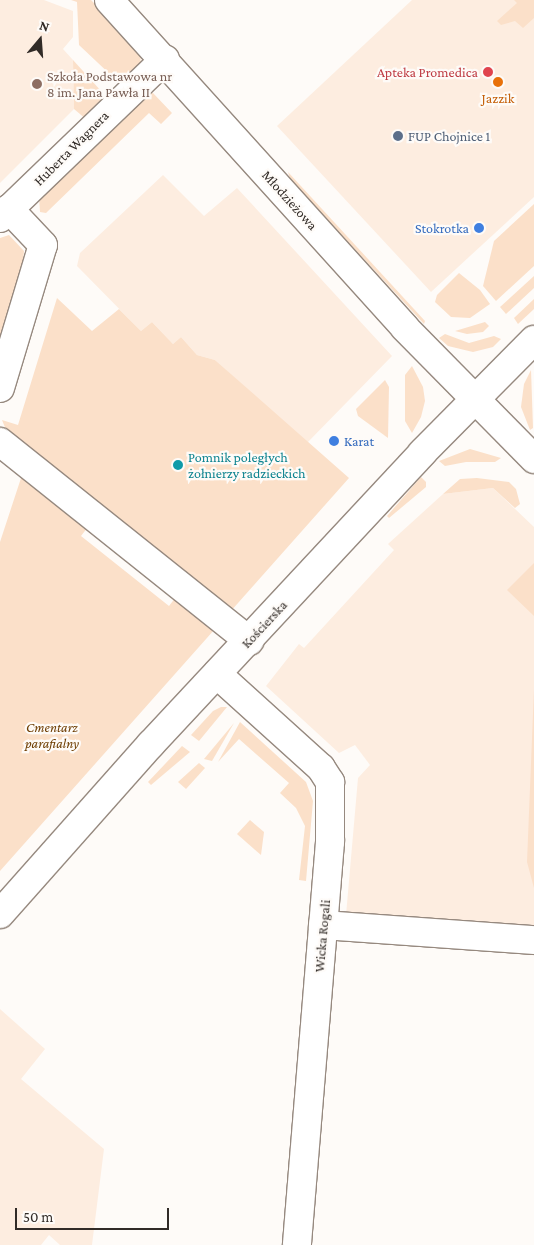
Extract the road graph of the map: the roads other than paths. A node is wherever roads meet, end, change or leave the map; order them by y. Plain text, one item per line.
1 (109, 0) edge
2 (165, 59) junction
3 (5, 213) edge
4 (534, 340) edge
5 (0, 388) edge
6 (474, 398) junction
7 (0, 442) edge
8 (534, 459) edge
9 (249, 641) junction
10 (217, 674) junction
11 (0, 914) edge
12 (323, 925) junction
13 (534, 940) edge
14 (297, 1245) edge

1 - 2 street, Młodzieżowa
2 - 3 street, Huberta Wagnera
2 - 6 street, Młodzieżowa
3 - 5 street
4 - 6 street, Kościerska
6 - 8 street, Młodzieżowa
6 - 9 street, Kościerska
7 - 9 street
9 - 10 street, Kościerska
10 - 11 street, Kościerska
10 - 12 street, Wicka Rogali
12 - 13 street
12 - 14 street, Wicka Rogali

